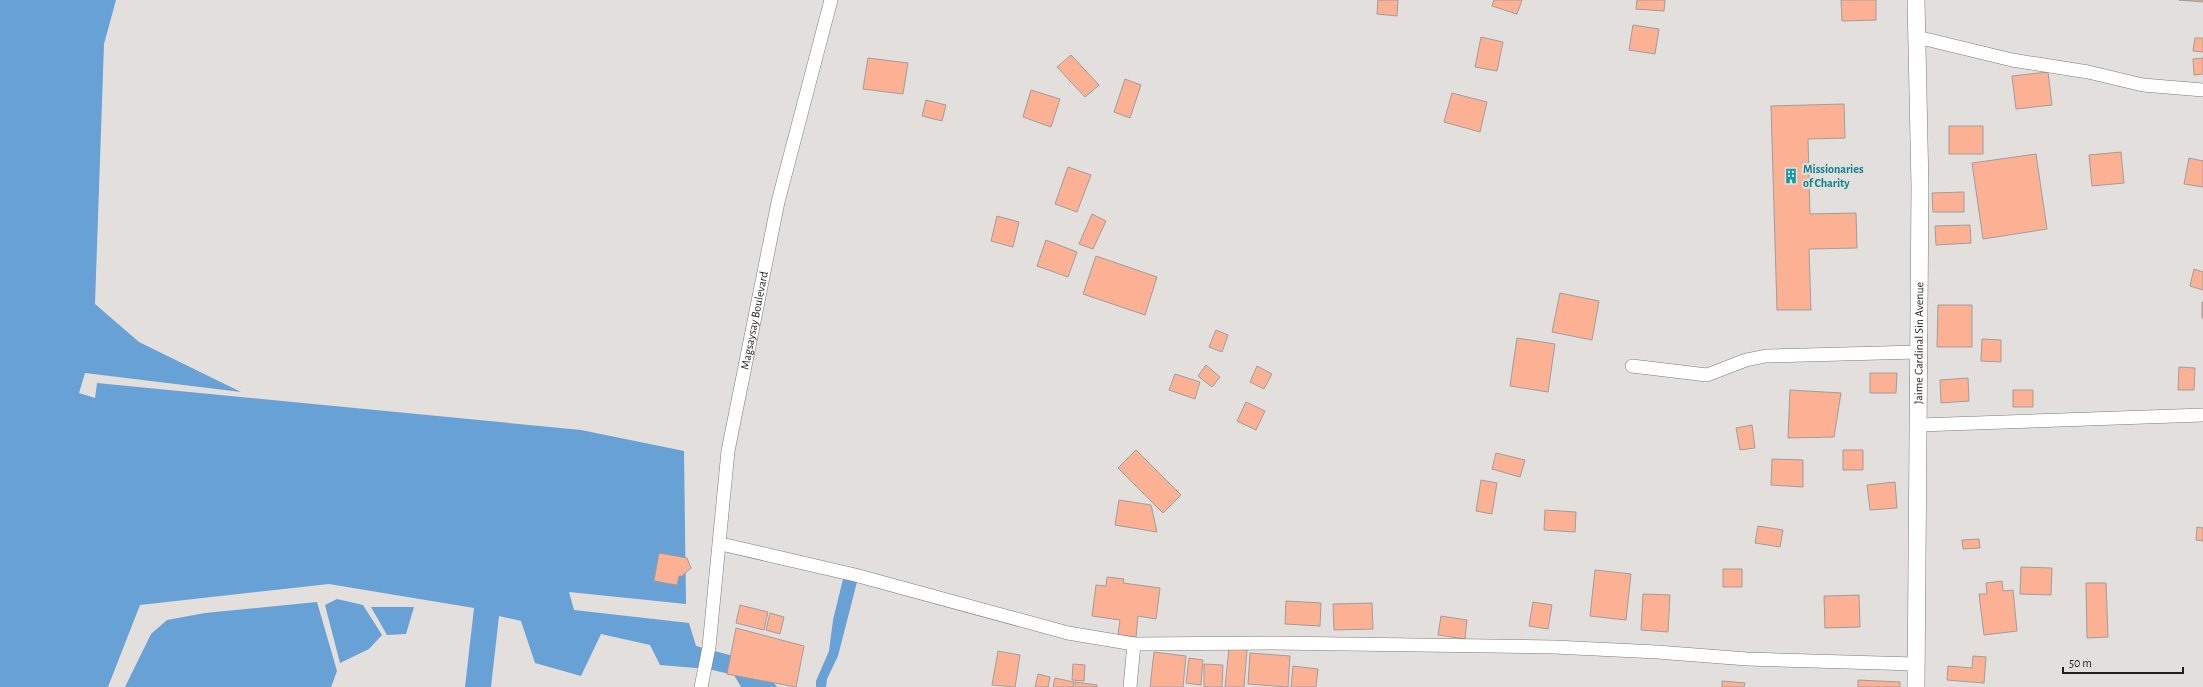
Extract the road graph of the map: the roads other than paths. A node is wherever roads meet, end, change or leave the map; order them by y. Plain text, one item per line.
1 (831, 0) edge
2 (1916, 0) edge
3 (1917, 37) junction
4 (2203, 90) edge
5 (1918, 352) junction
6 (1632, 366) dead end
7 (2203, 415) edge
8 (1919, 425) junction
9 (720, 544) junction
10 (1134, 644) junction
11 (1915, 664) junction
12 (701, 687) edge
13 (1130, 687) edge
14 (1916, 687) edge

1 - 9 street, Magsaysay Boulevard
2 - 3 street, Jaime Cardinal Sin Avenue
3 - 4 street
3 - 5 street, Jaime Cardinal Sin Avenue
5 - 6 street
5 - 8 street, Jaime Cardinal Sin Avenue
7 - 8 street
8 - 11 street, Jaime Cardinal Sin Avenue
9 - 10 street
9 - 12 street, Magsaysay Boulevard
10 - 11 street
10 - 13 street
11 - 14 street, Jaime Cardinal Sin Avenue

